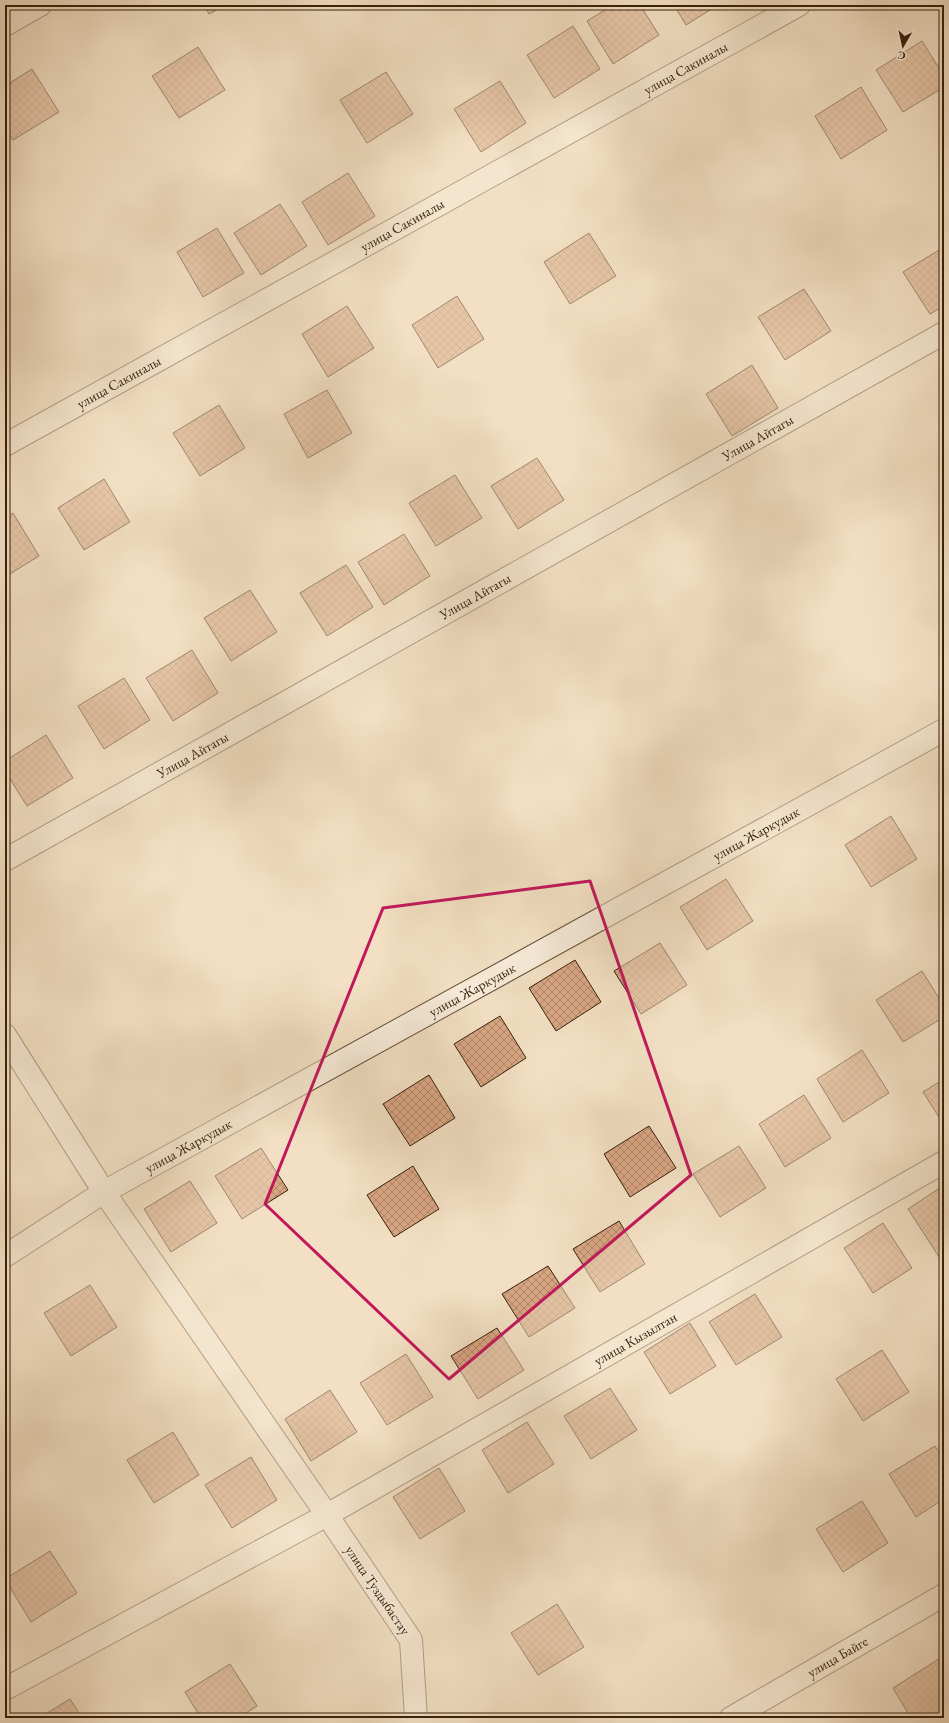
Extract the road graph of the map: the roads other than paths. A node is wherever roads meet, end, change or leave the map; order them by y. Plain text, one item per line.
1 (40, 5) edge
2 (799, 5) edge
3 (5, 24) edge
4 (944, 333) edge
5 (5, 445) edge
6 (944, 730) edge
7 (5, 860) edge
8 (5, 1035) edge
9 (944, 1162) edge
10 (104, 1192) junction
11 (5, 1256) edge
12 (327, 1515) junction
13 (944, 1595) edge
14 (5, 1689) edge
15 (416, 1718) edge
16 (731, 1718) edge

1 - 3 street
2 - 5 street, улица Сакиналы
4 - 7 street, Улица Айтагы
6 - 10 street, улица Жаркудык
8 - 10 street, улица Туздыбастау
9 - 12 street, улица Кызылтан
10 - 11 street, улица Жаркудык
10 - 12 street, улица Туздыбастау
12 - 14 street, улица Кызылтан
12 - 15 street, улица Туздыбастау
13 - 16 street, улица Байге

